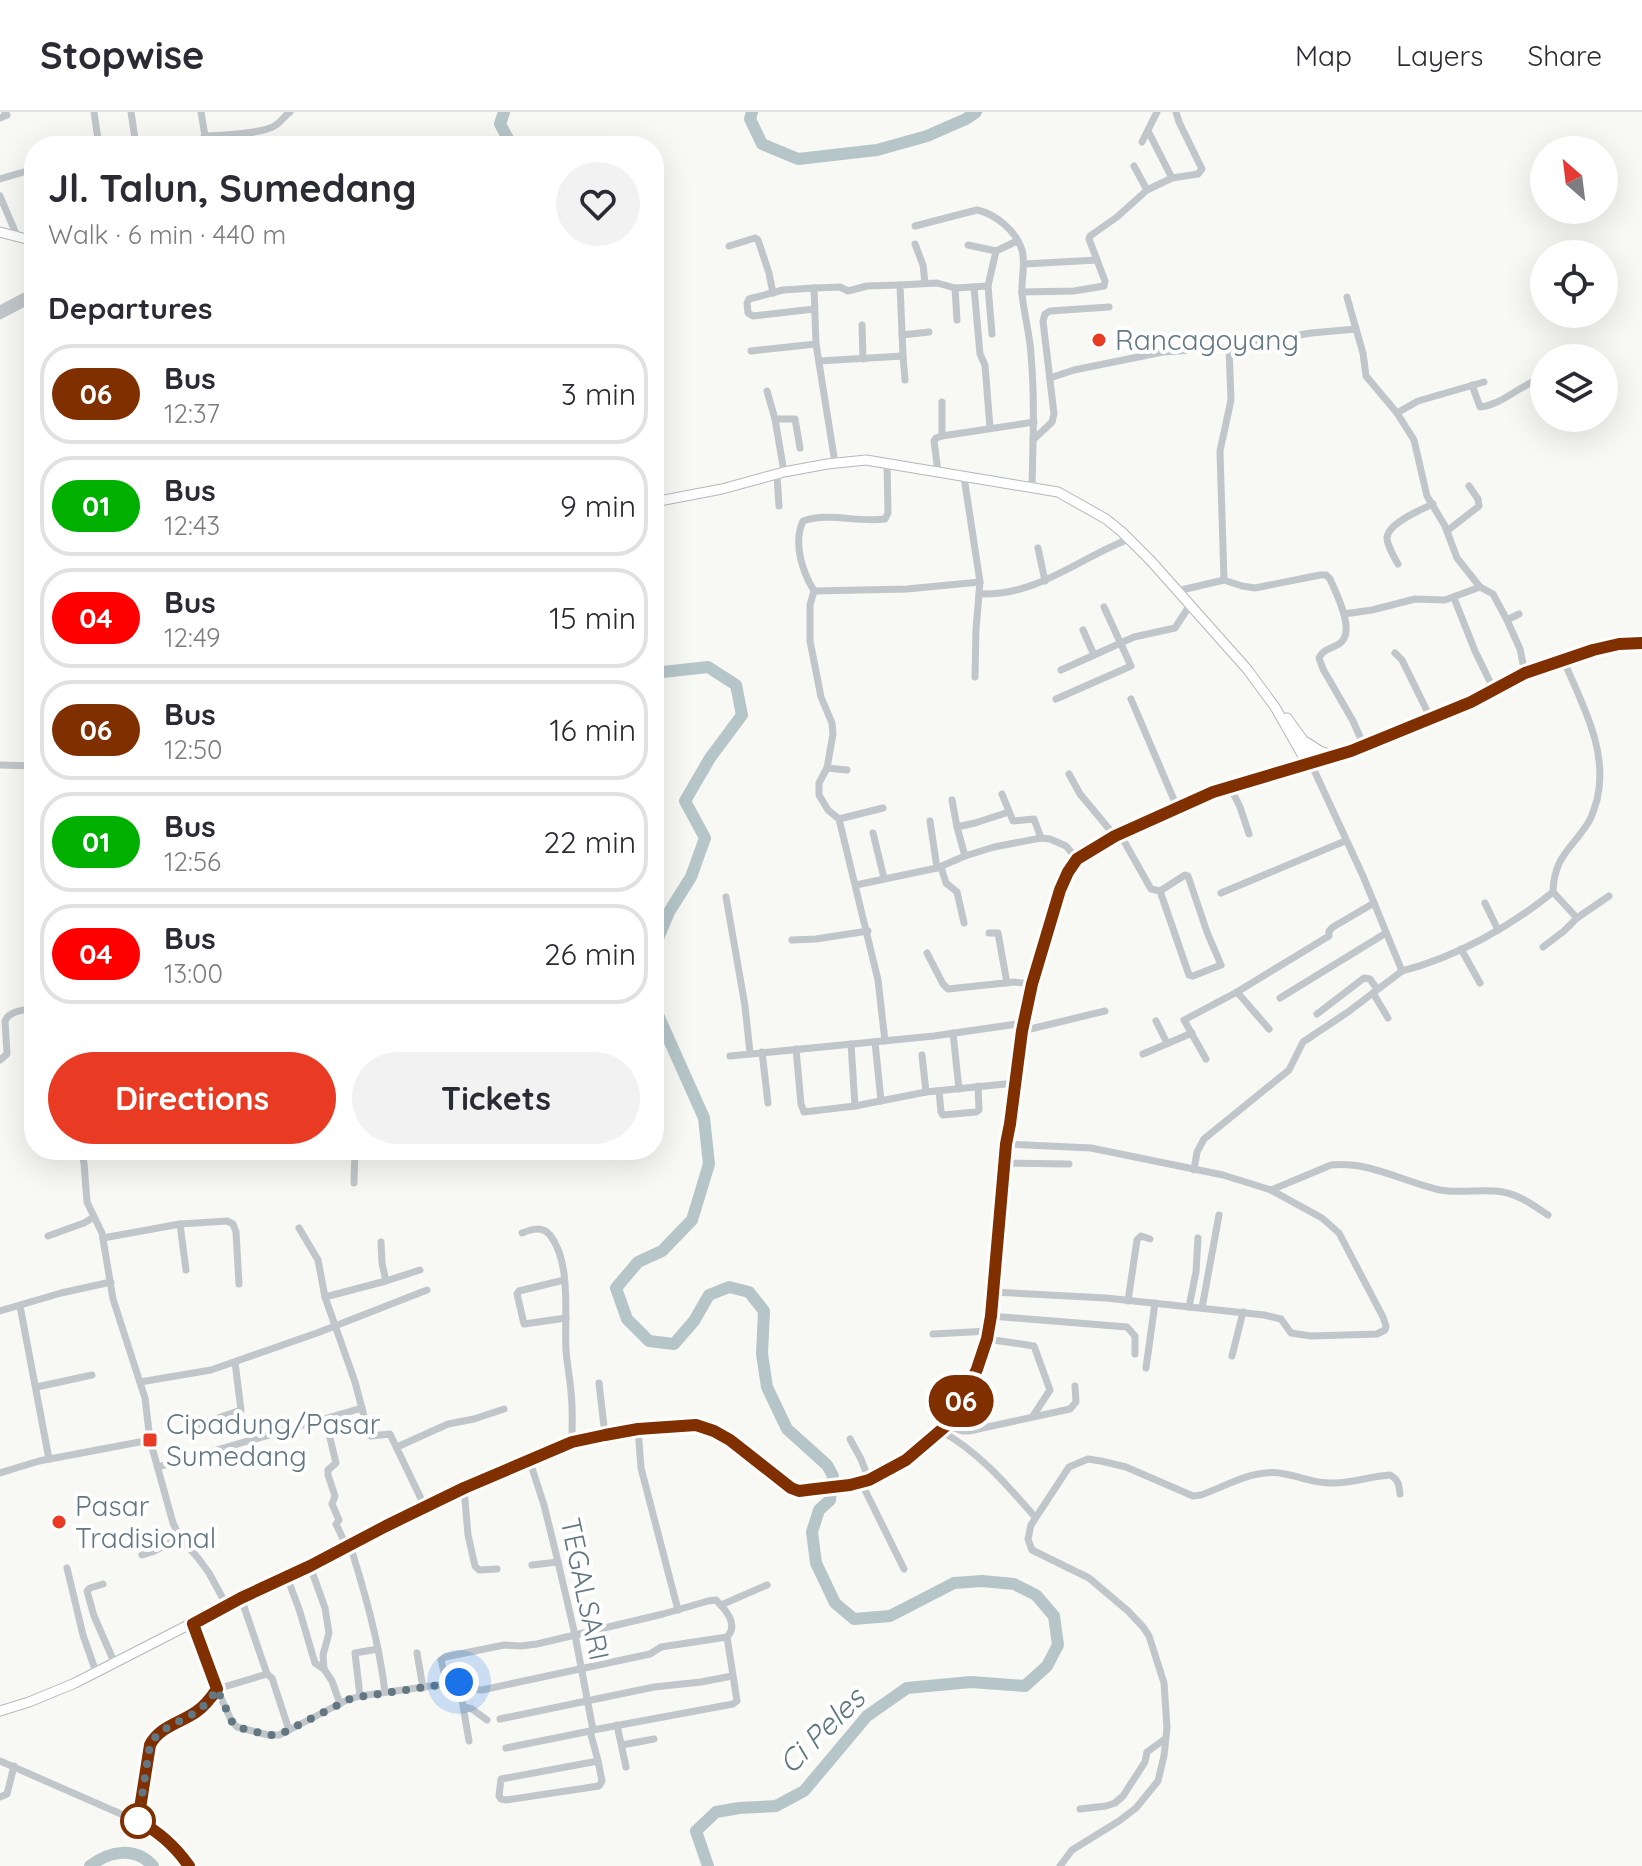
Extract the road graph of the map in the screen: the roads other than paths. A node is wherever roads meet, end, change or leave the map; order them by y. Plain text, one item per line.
1 (5, 112) edge
2 (94, 112) edge
3 (131, 112) edge
4 (290, 112) edge
5 (1157, 112) edge
6 (1176, 112) edge
7 (203, 113) edge
8 (0, 118) edge
9 (1148, 131) junction
10 (98, 136) edge
11 (135, 136) edge
12 (205, 136) joint
13 (1142, 142) dead end
14 (1134, 166) dead end
15 (24, 172) edge
16 (1172, 178) junction
17 (0, 179) edge
18 (1147, 190) junction
19 (0, 196) edge
20 (915, 226) dead end
21 (0, 232) edge
22 (17, 236) junction
23 (24, 238) edge
24 (1017, 241) junction
25 (915, 244) dead end
26 (968, 245) dead end
27 (729, 246) dead end
28 (996, 251) junction
29 (1097, 260) junction
30 (1024, 264) junction
31 (925, 283) junction
32 (900, 285) junction
33 (988, 286) junction
34 (974, 287) junction
35 (814, 288) junction
36 (955, 288) junction
37 (1022, 292) junction
38 (773, 293) junction
39 (24, 296) edge
40 (1347, 297) dead end
41 (24, 303) edge
42 (1109, 307) dead end
43 (0, 309) edge
44 (814, 309) junction
45 (0, 316) edge
46 (957, 320) dead end
47 (862, 325) dead end
48 (1356, 329) junction
49 (929, 332) dead end
50 (992, 334) dead end
51 (902, 335) junction
52 (816, 344) junction
53 (1229, 347) junction
54 (751, 351) dead end
55 (903, 356) junction
56 (863, 359) junction
57 (819, 361) junction
58 (1050, 378) junction
59 (905, 380) dead end
60 (1484, 382) dead end
61 (1530, 383) edge
62 (1472, 385) junction
63 (767, 391) dead end
64 (942, 402) dead end
65 (1397, 413) junction
66 (775, 419) junction
67 (1034, 422) junction
68 (990, 428) junction
69 (942, 436) junction
70 (1033, 440) junction
71 (800, 448) dead end
72 (835, 463) junction
73 (887, 463) junction
74 (938, 472) junction
75 (780, 473) junction
76 (964, 477) junction
77 (1032, 486) junction
78 (1469, 486) dead end
79 (664, 500) edge
80 (1433, 504) junction
81 (779, 506) dead end
82 (1447, 531) junction
83 (1129, 539) junction
84 (1038, 548) dead end
85 (1398, 564) dead end
86 (1224, 580) junction
87 (1045, 581) junction
88 (980, 582) junction
89 (1480, 587) junction
90 (814, 591) junction
91 (1177, 591) junction
92 (979, 594) junction
93 (1454, 598) junction
94 (1190, 605) junction
95 (1104, 607) dead end
96 (1344, 614) junction
97 (1519, 614) dead end
98 (1507, 620) junction
99 (1083, 630) dead end
100 (1121, 643) junction
101 (1642, 643) edge
102 (1395, 653) dead end
103 (1094, 655) junction
104 (1563, 659) junction
105 (1061, 670) dead end
106 (1525, 673) junction
107 (975, 677) dead end
108 (1494, 690) junction
109 (1056, 699) dead end
110 (1131, 699) dead end
111 (1431, 719) junction
112 (1299, 741) junction
113 (1364, 746) junction
114 (1336, 757) junction
115 (0, 765) edge
116 (24, 766) edge
117 (1312, 766) junction
118 (827, 768) junction
119 (847, 770) dead end
120 (1287, 771) junction
121 (1069, 774) dead end
122 (1230, 787) junction
123 (1002, 794) dead end
124 (952, 800) dead end
125 (1177, 807) junction
126 (883, 808) dead end
127 (1009, 812) junction
128 (839, 819) junction
129 (930, 821) dead end
130 (957, 827) junction
131 (873, 833) dead end
132 (1249, 834) dead end
133 (1118, 835) junction
134 (1041, 838) junction
135 (1345, 841) junction
136 (965, 856) junction
137 (1077, 859) junction
138 (939, 868) junction
139 (884, 878) junction
140 (856, 885) junction
141 (1160, 891) junction
142 (1553, 892) junction
143 (1221, 893) dead end
144 (1609, 896) dead end
145 (726, 897) dead end
146 (1374, 903) junction
147 (1485, 903) dead end
148 (1577, 918) junction
149 (964, 923) dead end
150 (1498, 930) junction
151 (868, 931) junction
152 (989, 933) dead end
153 (1386, 933) junction
154 (792, 940) dead end
155 (1543, 947) dead end
156 (1461, 949) junction
157 (927, 953) dead end
158 (1402, 971) junction
159 (1007, 983) junction
160 (1480, 983) dead end
161 (1032, 984) junction
162 (1375, 991) junction
163 (1237, 992) junction
164 (1280, 998) dead end
165 (24, 1011) edge
166 (1105, 1011) dead end
167 (1317, 1014) dead end
168 (1388, 1018) dead end
169 (1156, 1021) dead end
170 (1023, 1027) junction
171 (1269, 1029) dead end
172 (953, 1033) junction
173 (1192, 1033) junction
174 (885, 1041) junction
175 (875, 1042) junction
176 (1167, 1043) junction
177 (851, 1044) junction
178 (796, 1049) junction
179 (762, 1052) junction
180 (750, 1053) junction
181 (1143, 1054) dead end
182 (922, 1055) dead end
183 (730, 1056) dead end
184 (1206, 1059) dead end
185 (0, 1060) edge
186 (1015, 1083) junction
187 (978, 1086) junction
188 (959, 1089) junction
189 (939, 1091) junction
190 (926, 1092) junction
191 (881, 1101) junction
192 (768, 1103) dead end
193 (855, 1106) junction
194 (1006, 1144) junction
195 (83, 1160) edge
196 (355, 1160) edge
197 (1004, 1163) junction
198 (1069, 1164) dead end
199 (1194, 1170) junction
200 (354, 1183) dead end
201 (1271, 1190) junction
202 (1219, 1215) dead end
203 (1548, 1215) dead end
204 (94, 1217) junction
205 (180, 1224) junction
206 (299, 1228) dead end
207 (522, 1233) dead end
208 (48, 1236) dead end
209 (103, 1238) junction
210 (1198, 1238) dead end
211 (1150, 1239) dead end
212 (381, 1242) dead end
213 (186, 1270) dead end
214 (420, 1270) dead end
215 (564, 1280) junction
216 (386, 1281) junction
217 (111, 1282) junction
218 (239, 1284) dead end
219 (427, 1290) dead end
220 (993, 1292) junction
221 (325, 1297) junction
222 (1128, 1301) junction
223 (1155, 1303) junction
224 (20, 1306) junction
225 (1189, 1307) junction
226 (1202, 1308) junction
227 (0, 1311) edge
228 (1243, 1312) junction
229 (991, 1316) junction
230 (566, 1318) junction
231 (334, 1326) junction
232 (933, 1334) dead end
233 (988, 1335) junction
234 (1135, 1354) dead end
235 (1232, 1356) dead end
236 (235, 1362) junction
237 (1146, 1368) dead end
238 (92, 1375) dead end
239 (140, 1382) junction
240 (599, 1383) dead end
241 (1075, 1386) dead end
242 (37, 1387) junction
243 (362, 1408) junction
244 (504, 1409) dead end
245 (1032, 1416) junction
246 (944, 1428) junction
247 (638, 1429) junction
248 (183, 1430) dead end
249 (605, 1435) junction
250 (330, 1438) dead end
251 (850, 1439) dead end
252 (150, 1440) junction
253 (572, 1442) junction
254 (397, 1447) junction
255 (49, 1459) junction
256 (529, 1459) junction
257 (158, 1467) junction
258 (0, 1473) edge
259 (860, 1482) junction
260 (464, 1488) junction
261 (1400, 1494) dead end
262 (425, 1507) junction
263 (1035, 1517) junction
264 (180, 1538) junction
265 (349, 1546) junction
266 (142, 1555) dead end
267 (558, 1562) junction
268 (532, 1565) dead end
269 (310, 1566) junction
270 (67, 1568) dead end
271 (497, 1569) dead end
272 (904, 1569) dead end
273 (287, 1577) junction
274 (103, 1584) dead end
275 (767, 1585) dead end
276 (241, 1598) junction
277 (721, 1605) junction
278 (227, 1606) junction
279 (678, 1610) junction
280 (193, 1624) junction
281 (575, 1635) junction
282 (727, 1637) junction
283 (378, 1649) junction
284 (417, 1653) dead end
285 (115, 1664) junction
286 (580, 1668) junction
287 (324, 1669) junction
288 (96, 1672) junction
289 (267, 1674) junction
290 (732, 1676) junction
291 (459, 1682) junction
292 (447, 1684) junction
293 (423, 1688) junction
294 (217, 1689) junction
295 (385, 1692) junction
296 (360, 1696) junction
297 (586, 1701) junction
298 (340, 1704) junction
299 (464, 1707) junction
300 (0, 1711) edge
301 (500, 1719) dead end
302 (487, 1720) dead end
303 (617, 1725) junction
304 (289, 1730) junction
305 (592, 1730) junction
306 (654, 1739) dead end
307 (1165, 1739) junction
308 (469, 1741) dead end
309 (622, 1745) junction
310 (506, 1748) dead end
311 (0, 1761) edge
312 (598, 1761) junction
313 (14, 1766) junction
314 (626, 1767) dead end
315 (0, 1797) edge
316 (1080, 1809) dead end
317 (138, 1821) junction
318 (189, 1866) edge
319 (1060, 1866) edge

1 - 8 street
2 - 10 street
3 - 11 street
4 - 12 street
5 - 9 street
6 - 16 street
7 - 12 street
9 - 13 street
9 - 16 street
14 - 18 street
15 - 17 street
16 - 18 street
18 - 29 street
19 - 22 street
20 - 24 street
21 - 22 main road
22 - 23 main road
24 - 28 street
24 - 30 street
25 - 31 street
26 - 28 street
27 - 38 street
28 - 33 street
29 - 30 street
29 - 37 street
30 - 37 street
31 - 32 street
31 - 36 street
32 - 35 street
32 - 51 street
33 - 34 street
33 - 50 street
34 - 36 street
34 - 68 street
35 - 38 street
35 - 44 street
36 - 46 street
37 - 67 street
38 - 44 street
39 - 43 street
40 - 48 street
41 - 45 street
42 - 58 street
44 - 52 street
47 - 56 street
48 - 53 street
48 - 65 street
49 - 51 street
51 - 55 street
52 - 54 street
52 - 57 street
53 - 58 street
53 - 86 street
55 - 56 street
55 - 59 street
56 - 57 street
57 - 72 street
58 - 70 street
60 - 62 street
61 - 62 street
62 - 65 street
63 - 66 street
64 - 69 street
65 - 80 street
66 - 71 street
66 - 75 street
67 - 68 street
67 - 70 street
68 - 69 street
69 - 74 street
70 - 77 street
72 - 73 main road
72 - 75 main road
73 - 74 main road
73 - 90 street
74 - 76 main road
75 - 79 main road
75 - 81 street
76 - 77 main road
76 - 88 street
77 - 83 main road
78 - 82 street
80 - 82 street
80 - 85 street
82 - 89 street
83 - 87 street
83 - 91 main road
84 - 87 street
86 - 91 street
86 - 96 street
87 - 92 street
88 - 90 street
88 - 92 street
89 - 93 street
89 - 98 street
90 - 118 street
91 - 94 main road
92 - 107 street
93 - 96 street
93 - 108 street
94 - 100 street
94 - 112 main road
95 - 100 street
96 - 113 street
97 - 98 street
98 - 106 street
99 - 103 street
100 - 103 street
100 - 109 street
101 - 104 main road
102 - 111 street
103 - 105 street
104 - 106 main road
104 - 142 street
106 - 108 main road
108 - 111 main road
110 - 125 street
111 - 113 main road
112 - 114 main road
112 - 117 main road
112 - 120 main road
113 - 114 main road
114 - 117 main road
115 - 116 street
117 - 120 main road
117 - 135 street
118 - 119 street
118 - 128 street
120 - 122 main road
121 - 133 street
122 - 125 main road
122 - 132 street
123 - 127 street
124 - 130 street
125 - 133 main road
126 - 128 street
127 - 130 street
127 - 134 street
128 - 140 street
129 - 138 street
130 - 136 street
131 - 139 street
133 - 137 main road
133 - 141 street
134 - 136 street
134 - 137 street
135 - 143 street
135 - 146 street
136 - 138 street
137 - 161 main road
138 - 139 street
138 - 149 street
139 - 140 street
140 - 151 street
141 - 141 street
142 - 148 street
142 - 150 street
144 - 148 street
145 - 180 street
146 - 153 street
146 - 163 street
147 - 150 street
148 - 155 street
150 - 156 street
151 - 154 street
151 - 174 street
152 - 159 street
153 - 158 street
153 - 164 street
156 - 158 street
156 - 160 street
157 - 159 street
158 - 162 street
159 - 161 street
161 - 170 main road
162 - 167 street
162 - 168 street
162 - 199 street
163 - 171 street
163 - 173 street
165 - 185 street
166 - 170 street
169 - 176 street
170 - 172 street
170 - 186 main road
172 - 174 street
172 - 188 street
173 - 176 street
173 - 184 street
174 - 175 street
175 - 177 street
175 - 191 street
176 - 181 street
177 - 178 street
177 - 193 street
178 - 179 street
178 - 193 street
179 - 180 street
179 - 192 street
180 - 183 street
182 - 190 street
186 - 187 street
186 - 194 main road
187 - 188 street
187 - 189 street
188 - 189 street
189 - 190 street
190 - 191 street
191 - 193 street
194 - 197 main road
194 - 199 street
195 - 204 street
196 - 200 street
197 - 198 street
197 - 220 main road
199 - 201 street
201 - 203 street
201 - 228 street
202 - 226 street
204 - 208 street
204 - 209 street
205 - 209 street
205 - 213 street
205 - 218 street
206 - 221 street
207 - 215 street
209 - 217 street
210 - 225 street
211 - 222 street
212 - 216 street
214 - 216 street
215 - 230 street
215 - 230 street
216 - 221 street
217 - 224 street
217 - 239 street
219 - 231 street
220 - 222 street
220 - 229 main road
221 - 231 street
222 - 223 street
223 - 225 street
223 - 237 street
224 - 227 street
224 - 242 street
225 - 226 street
226 - 228 street
228 - 235 street
229 - 233 main road
229 - 234 street
230 - 253 street
231 - 236 street
231 - 243 street
232 - 233 street
233 - 245 street
233 - 246 main road
236 - 239 street
236 - 248 street
238 - 242 street
239 - 252 street
240 - 249 street
241 - 245 street
242 - 255 street
243 - 254 street
243 - 257 street
244 - 254 street
245 - 246 street
246 - 259 main road
246 - 263 street
247 - 249 main road
247 - 259 main road
247 - 279 street
249 - 253 main road
250 - 265 street
251 - 259 street
252 - 255 street
252 - 257 street
253 - 256 main road
254 - 262 street
255 - 258 street
256 - 260 main road
256 - 267 street, TEGALSARI
257 - 264 street
259 - 272 street
260 - 262 main road
260 - 271 street
261 - 263 street
262 - 265 main road
263 - 307 street
264 - 266 street
264 - 278 street
265 - 269 main road
265 - 283 street
267 - 268 street
267 - 281 street, TEGALSARI
269 - 273 main road
269 - 287 street
270 - 288 street
273 - 276 main road
273 - 287 street
274 - 285 street
275 - 277 street
276 - 278 main road
276 - 289 street
277 - 279 street
277 - 282 street
278 - 280 main road
279 - 281 street
280 - 285 main road
280 - 294 street
281 - 286 street, TEGALSARI
281 - 292 street
282 - 286 street
282 - 290 street
283 - 295 street
283 - 296 street
284 - 293 street
285 - 288 main road
286 - 291 street
286 - 297 street, TEGALSARI
287 - 298 street
288 - 300 main road
289 - 294 street
289 - 304 street
290 - 297 street
290 - 303 street
291 - 292 street
291 - 299 street
292 - 293 street
293 - 295 street
294 - 304 street
294 - 317 street
295 - 296 street
296 - 298 street
297 - 301 street
297 - 305 street, TEGALSARI
298 - 304 street
299 - 302 street
299 - 308 street
303 - 305 street
303 - 309 street
305 - 310 street
305 - 312 street, TEGALSARI
306 - 309 street
307 - 316 street
307 - 319 street
309 - 314 street
311 - 313 street
312 - 312 street
313 - 315 street
313 - 317 street
317 - 318 street

